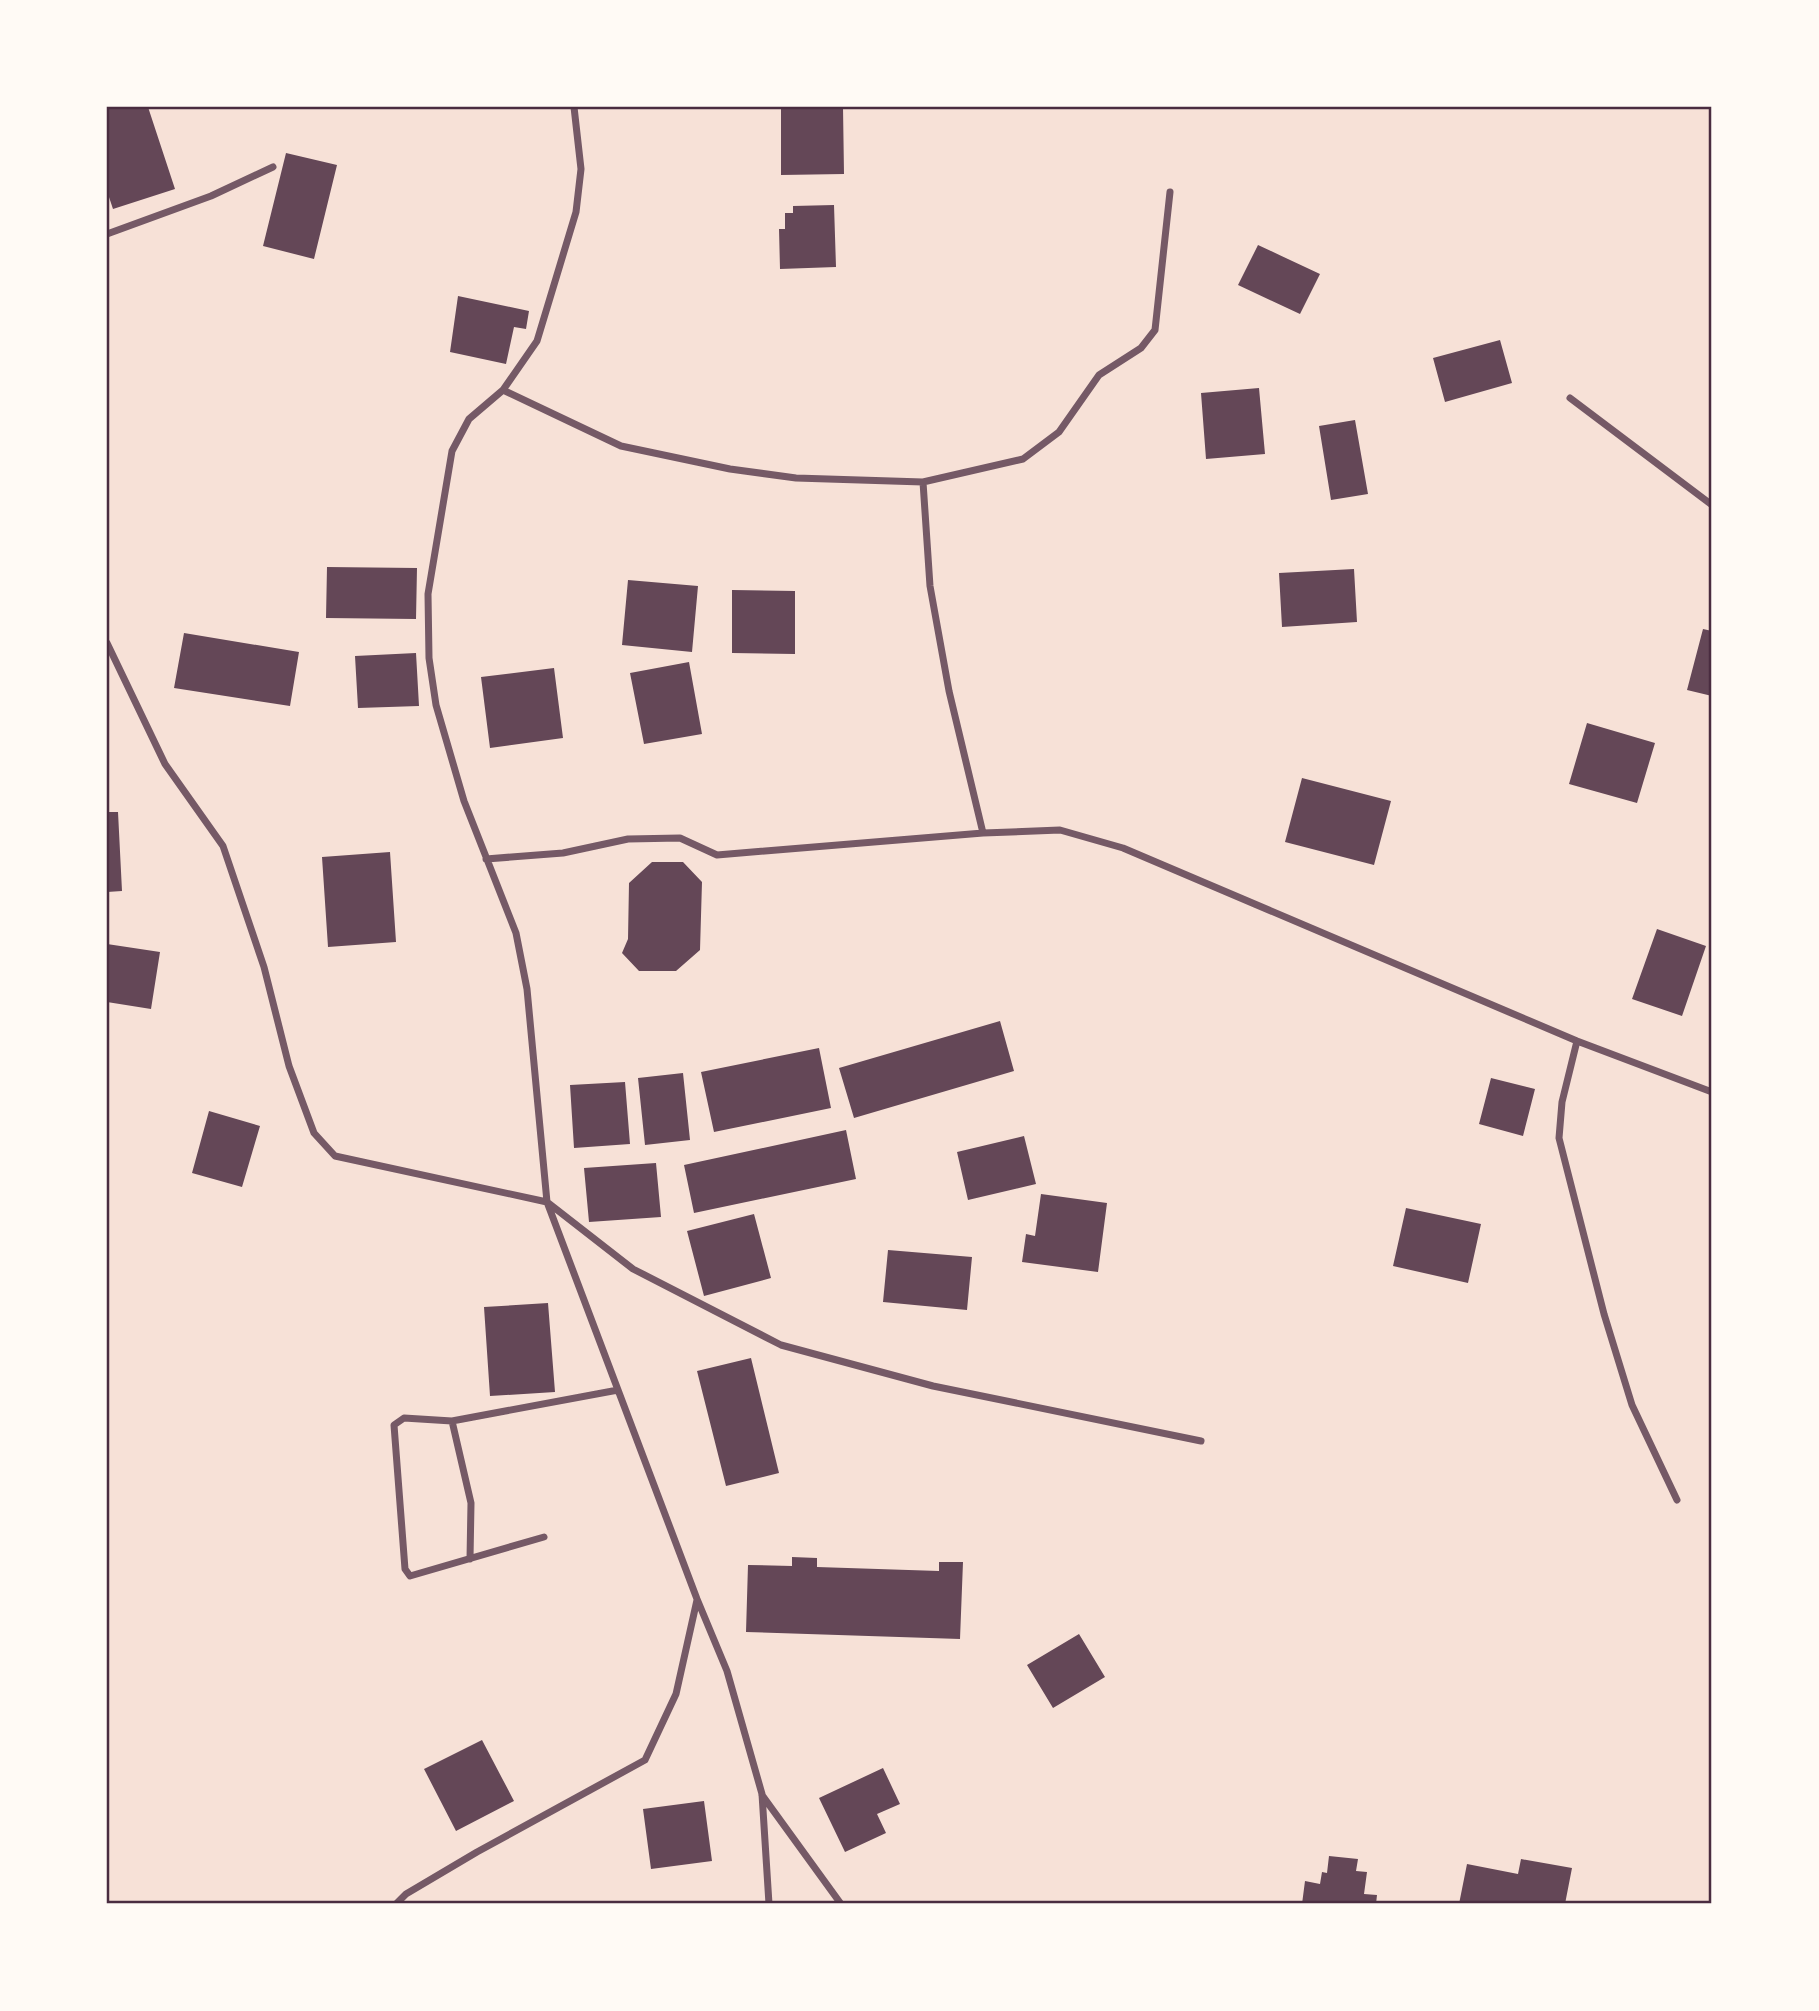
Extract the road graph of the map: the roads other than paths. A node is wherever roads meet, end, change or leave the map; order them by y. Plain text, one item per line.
1 (574, 107) edge
2 (273, 167) dead end
3 (1170, 192) dead end
4 (107, 234) edge
5 (503, 390) junction
6 (1570, 398) dead end
7 (923, 482) junction
8 (1712, 505) edge
9 (107, 643) edge
10 (983, 833) junction
11 (486, 859) junction
12 (1577, 1041) junction
13 (1712, 1092) edge
14 (547, 1202) junction
15 (618, 1390) junction
16 (452, 1421) junction
17 (1201, 1441) dead end
18 (1677, 1500) dead end
19 (544, 1537) dead end
20 (470, 1559) junction
21 (697, 1600) junction
22 (762, 1794) junction
23 (396, 1904) edge
24 (769, 1904) edge
25 (841, 1904) edge

1 - 5 street
2 - 4 street
3 - 7 street
5 - 7 street
5 - 11 street
6 - 8 street
7 - 10 street
9 - 14 street
10 - 11 street
10 - 12 street
11 - 14 street
12 - 13 street
12 - 18 street
14 - 15 street
14 - 17 street
15 - 16 street
15 - 21 street
16 - 20 street
16 - 20 street
19 - 20 street
21 - 22 street
21 - 23 street
22 - 24 street
22 - 25 street

